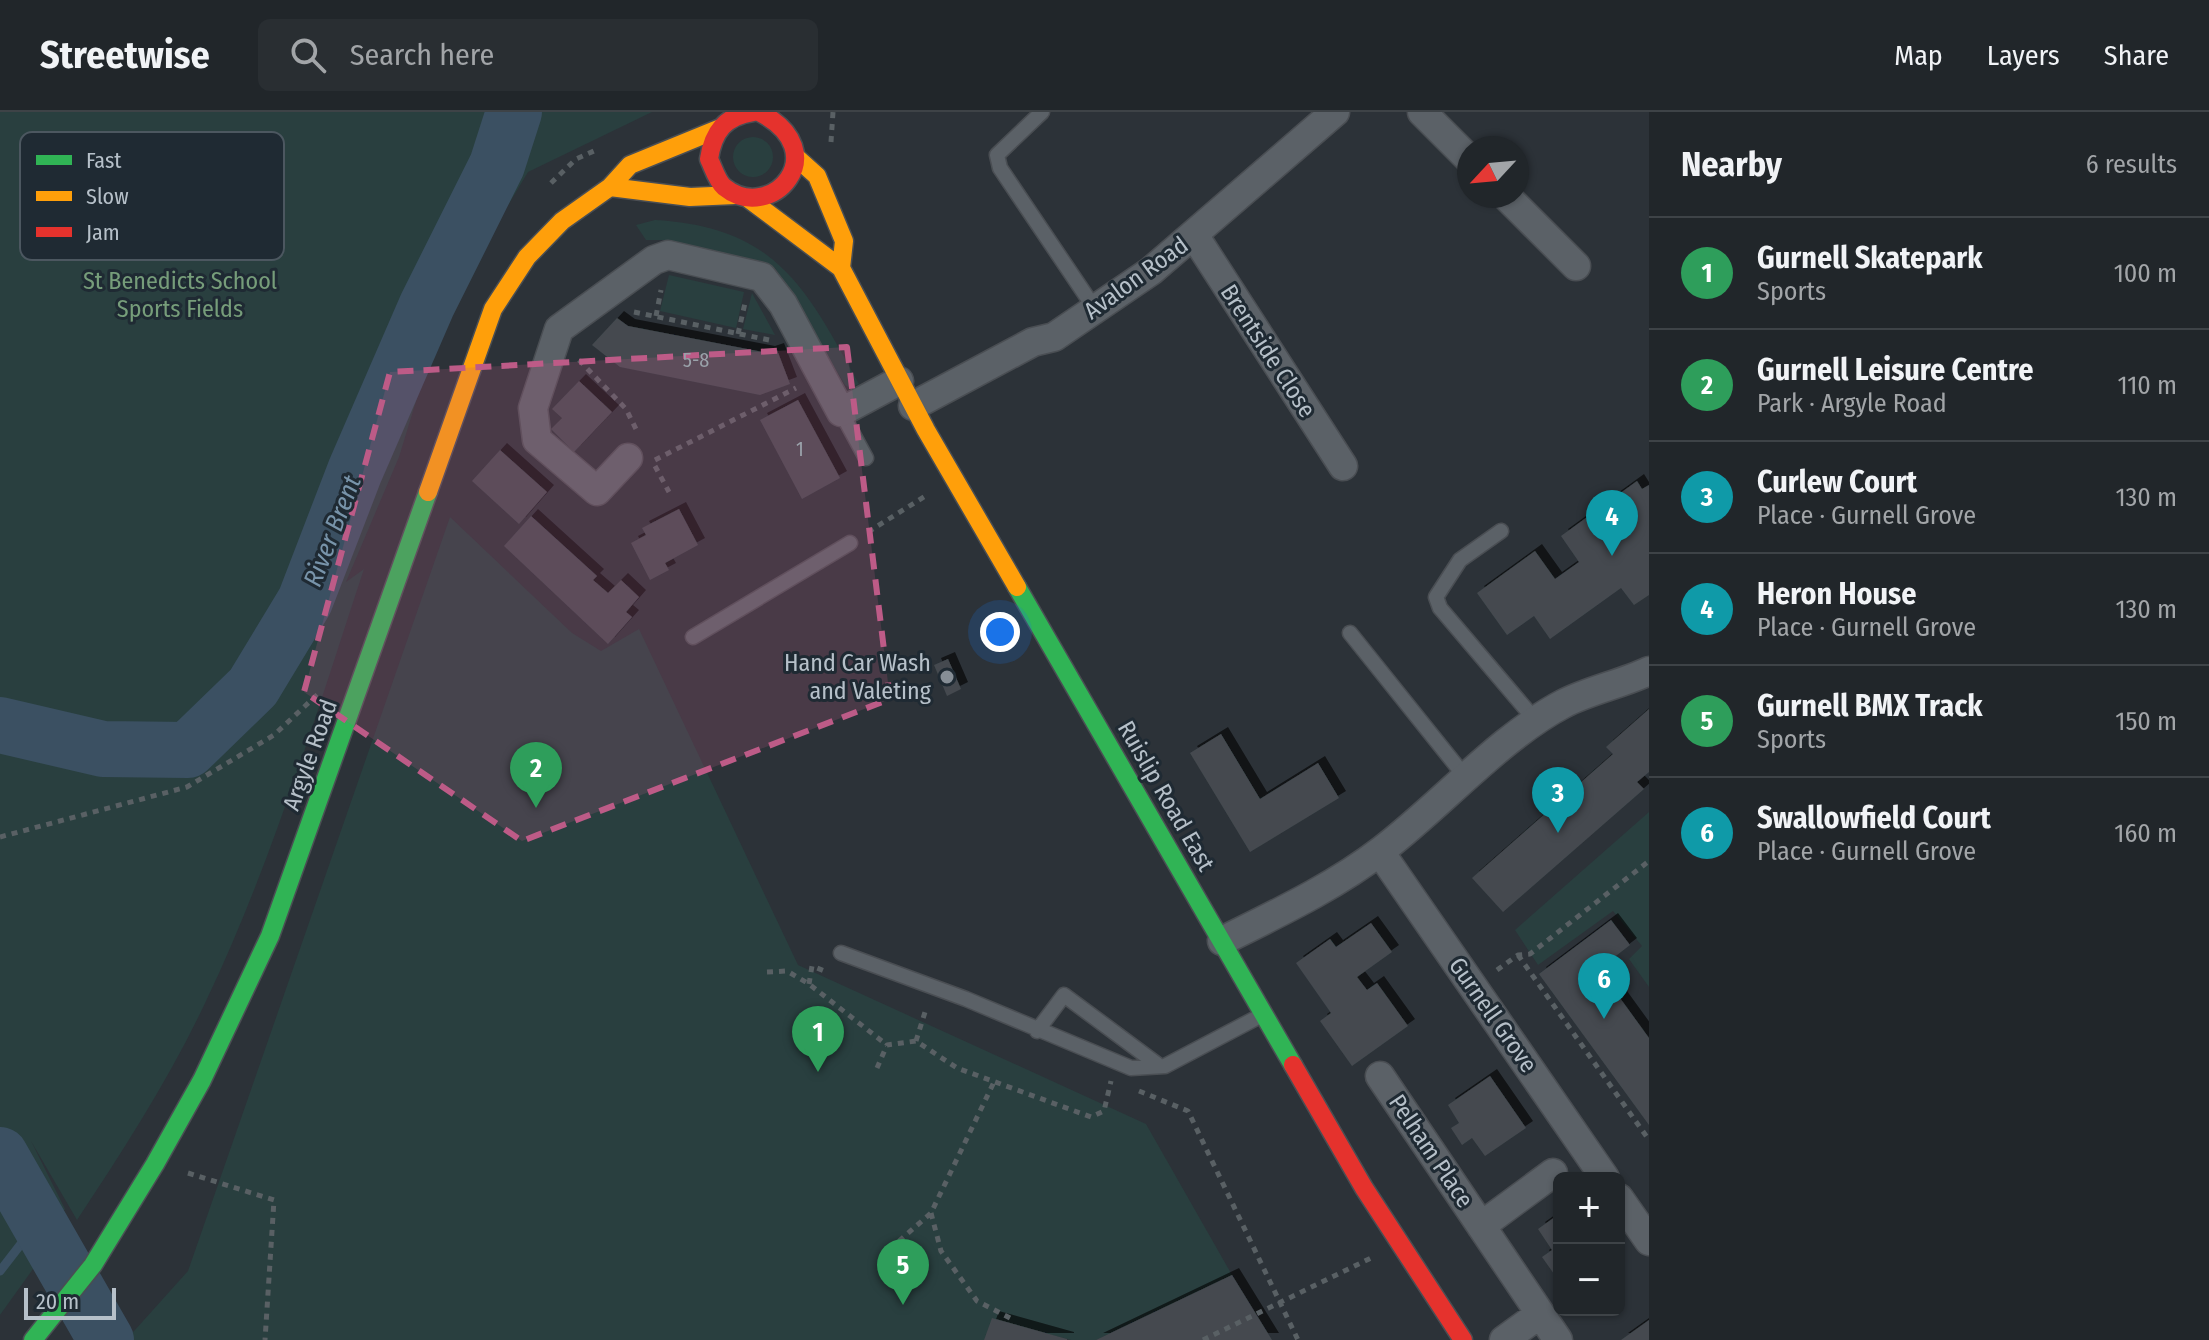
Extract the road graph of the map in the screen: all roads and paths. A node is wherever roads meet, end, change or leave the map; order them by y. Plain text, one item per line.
1 (1042, 112) edge
2 (1335, 112) edge
3 (1422, 112) edge
4 (765, 113) edge
5 (718, 129) junction
6 (1457, 147) edge
7 (797, 158) junction
8 (610, 187) junction
9 (742, 197) junction
10 (1518, 208) edge
11 (1194, 235) junction
12 (1576, 266) dead end
13 (841, 268) junction
14 (594, 303) junction
15 (1095, 309) junction
16 (556, 337) junction
17 (806, 348) junction
18 (821, 376) junction
19 (899, 381) junction
20 (913, 406) junction
21 (841, 412) junction
22 (638, 447) junction
23 (866, 458) dead end
24 (657, 459) dead end
25 (1343, 466) dead end
26 (669, 492) dead end
27 (931, 492) dead end
28 (1501, 531) dead end
29 (850, 543) joint
30 (1350, 633) dead end
31 (693, 637) dead end
32 (1649, 671) edge
33 (321, 692) dead end
34 (1536, 721) junction
35 (1467, 779) junction
36 (0, 837) edge
37 (1380, 852) junction
38 (1649, 861) edge
39 (1222, 941) junction
40 (841, 953) dead end
41 (1518, 955) junction
42 (812, 966) dead end
43 (767, 972) dead end
44 (809, 984) junction
45 (1473, 986) junction
46 (926, 1009) dead end
47 (1264, 1014) junction
48 (1037, 1031) junction
49 (916, 1041) junction
50 (887, 1045) junction
51 (1157, 1064) junction
52 (877, 1068) dead end
53 (1380, 1076) dead end
54 (1111, 1080) dead end
55 (994, 1082) junction
56 (1188, 1111) dead end
57 (1649, 1140) edge
58 (178, 1170) dead end
59 (1601, 1172) edge
60 (1553, 1173) dead end
61 (1625, 1207) edge
62 (931, 1213) junction
63 (1481, 1226) junction
64 (1649, 1241) edge
65 (890, 1249) dead end
66 (1375, 1256) dead end
67 (1279, 1301) junction
68 (1540, 1314) junction
69 (1014, 1320) dead end
70 (33, 1340) edge
71 (265, 1340) edge
72 (1203, 1340) edge
73 (1298, 1340) edge
74 (1463, 1340) edge
75 (1504, 1340) edge
76 (1558, 1340) edge

1 - 15 lane
2 - 11 street, Avalon Road
3 - 6 street
4 - 5 main road
4 - 7 main road
5 - 8 main road, Argyle Road
5 - 9 main road
7 - 9 main road
7 - 13 main road, Ruislip Road East
8 - 9 main road
8 - 70 main road, Argyle Road
9 - 13 main road, Ruislip Road East
10 - 12 street
11 - 15 street, Avalon Road
11 - 25 street, Brentside Close
13 - 19 main road, Ruislip Road East
14 - 16 street
14 - 17 path
14 - 17 street
15 - 20 street, Avalon Road
16 - 22 path
16 - 22 street
17 - 18 street
18 - 21 street
18 - 24 path
19 - 20 main road, Ruislip Road East
19 - 21 street
20 - 39 main road, Ruislip Road East
21 - 23 lane
22 - 26 path
27 - 29 path
28 - 34 lane
29 - 31 lane
30 - 35 lane
32 - 34 street
33 - 36 path
34 - 35 street
35 - 37 street
37 - 39 street
37 - 45 street, Gurnell Grove
38 - 41 path
39 - 47 main road, Ruislip Road East
40 - 48 lane
41 - 45 path
41 - 57 path
42 - 44 path
43 - 44 path
44 - 50 path
45 - 59 street, Gurnell Grove
46 - 49 path
47 - 51 lane
47 - 74 main road, Ruislip Road East
48 - 51 lane
48 - 51 lane
49 - 50 path
49 - 55 path
50 - 52 path
53 - 63 street, Pelham Place
54 - 55 path
55 - 62 path
56 - 67 path
58 - 71 path
60 - 63 street, Pelham Place
61 - 64 street
62 - 65 path
62 - 69 path
63 - 68 street, Pelham Place
66 - 67 path
67 - 72 path
67 - 73 path
68 - 75 street
68 - 76 street, Pelham Place

